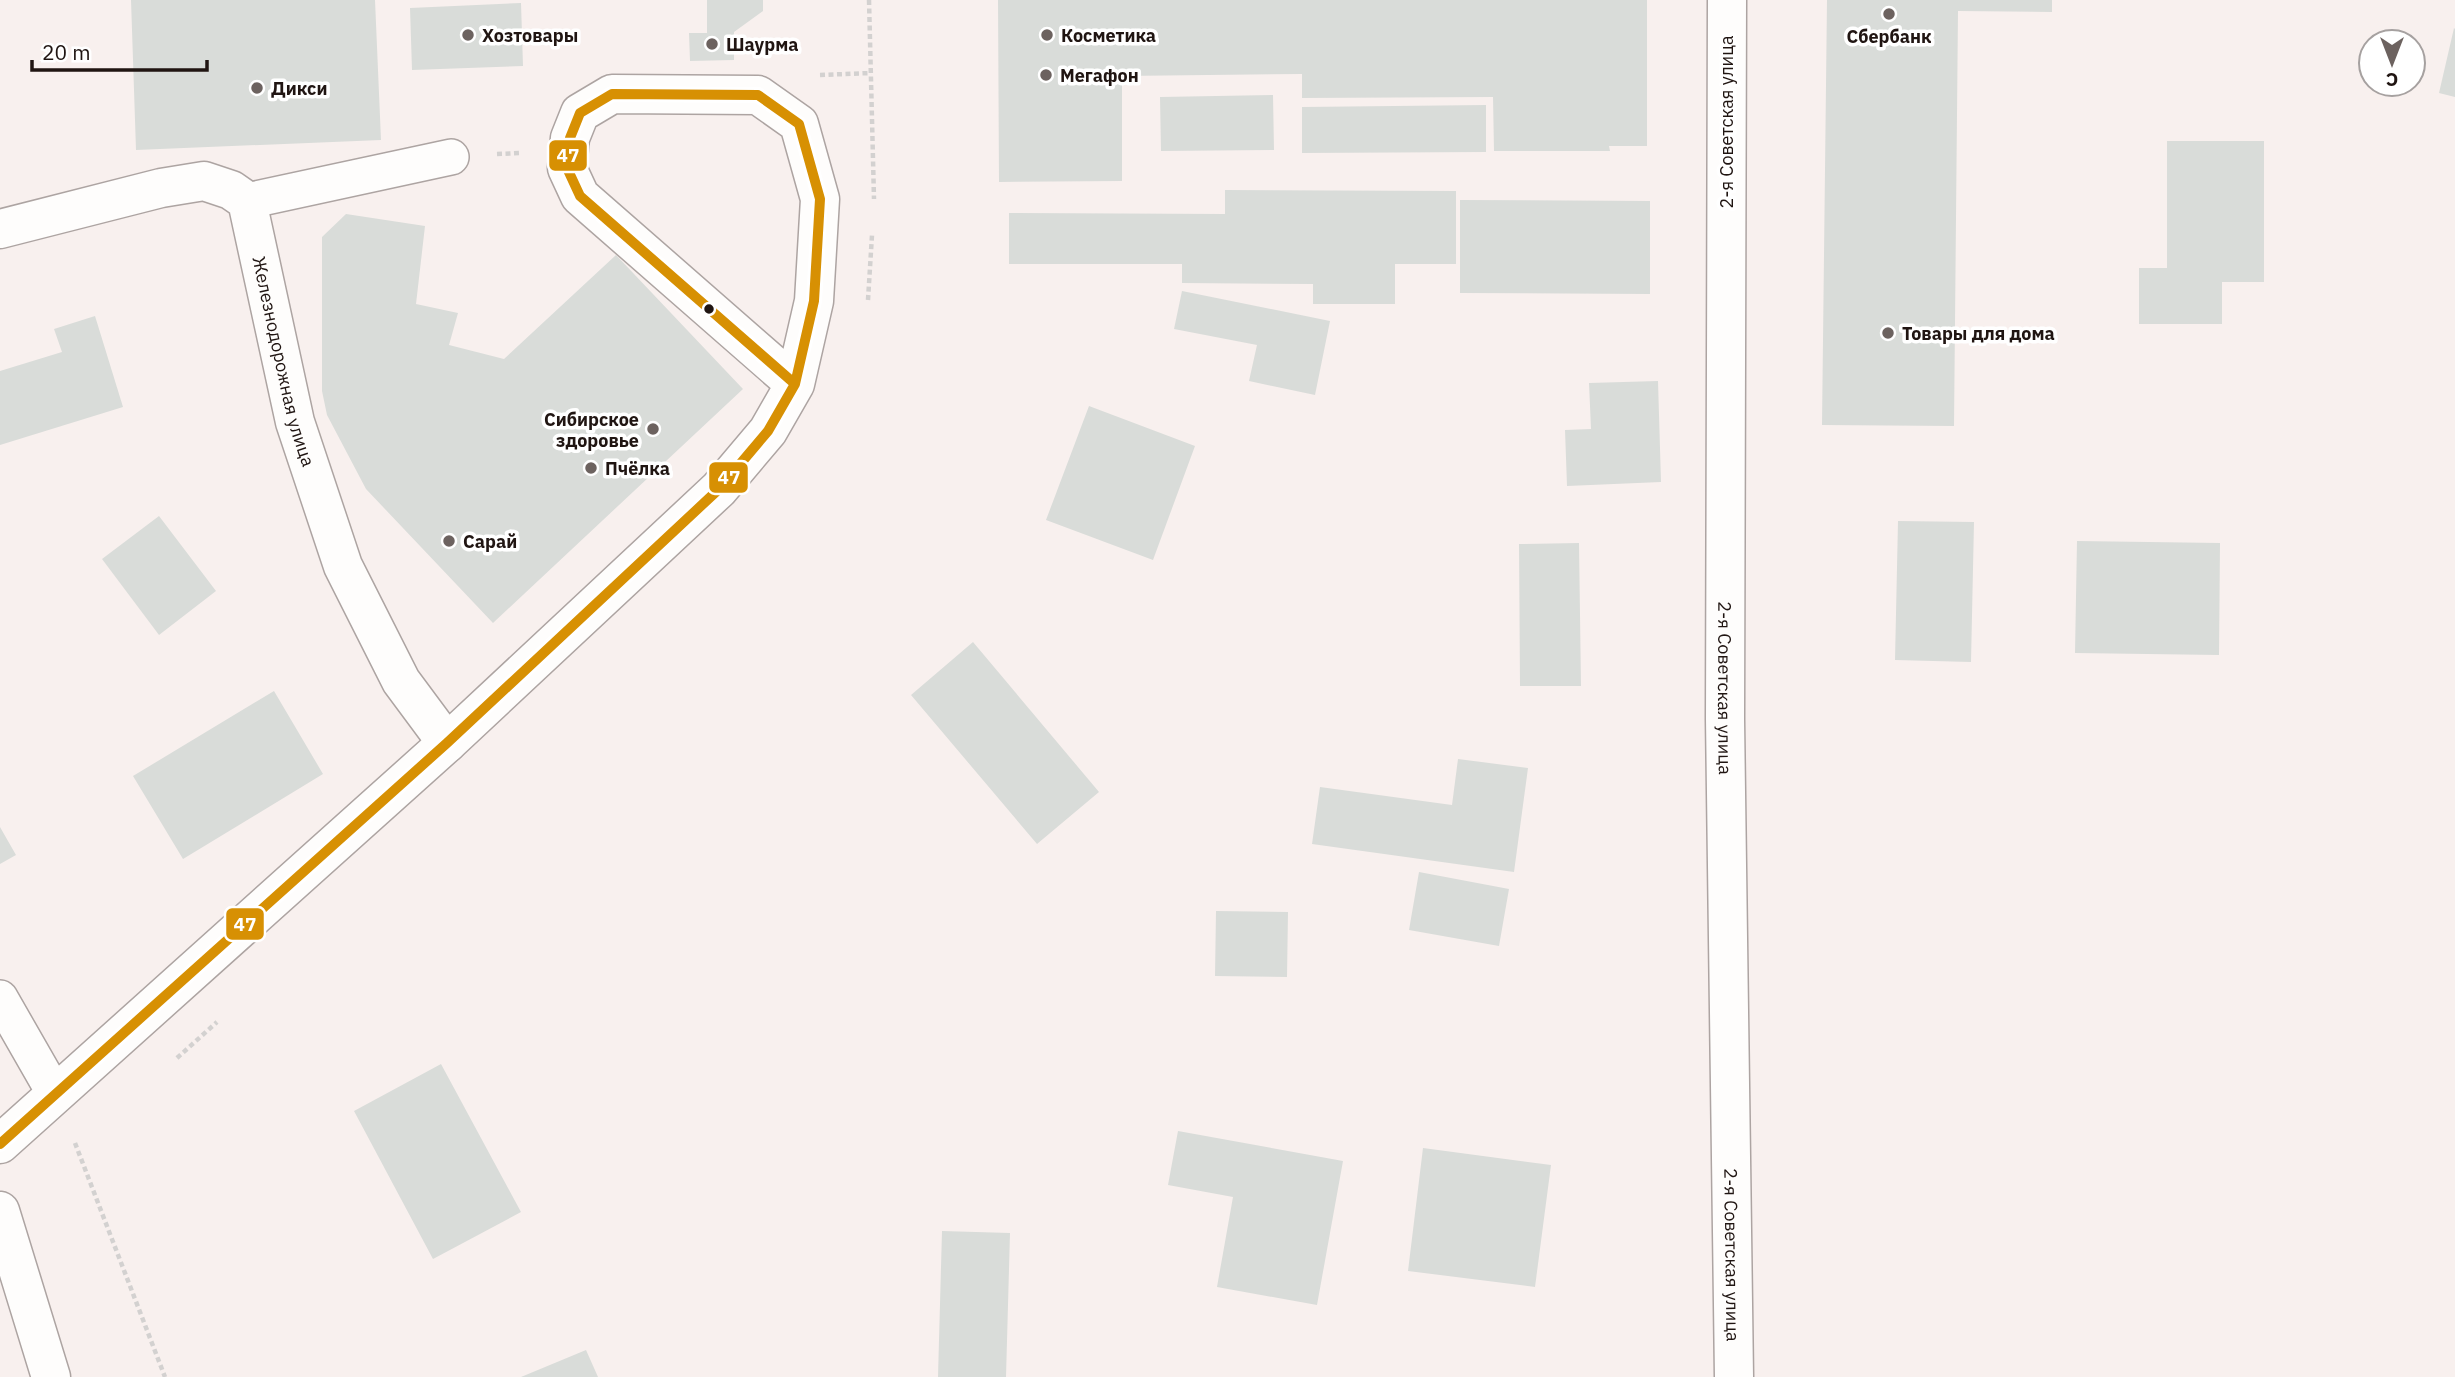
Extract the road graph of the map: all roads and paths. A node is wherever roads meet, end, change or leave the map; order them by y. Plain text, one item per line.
1 (1727, 0) edge
2 (451, 157) dead end
3 (247, 201) junction
4 (0, 229) edge
5 (795, 384) junction
6 (447, 743) junction
7 (0, 998) edge
8 (55, 1094) junction
9 (0, 1144) edge
10 (0, 1211) edge
11 (51, 1377) edge
12 (1734, 1377) edge

1 - 12 street, 2-я Советская улица
2 - 3 lane
3 - 4 street
3 - 6 street, Железнодорожная улица
5 - 5 street
5 - 6 street
6 - 8 street
7 - 8 lane
8 - 9 street
10 - 11 street

